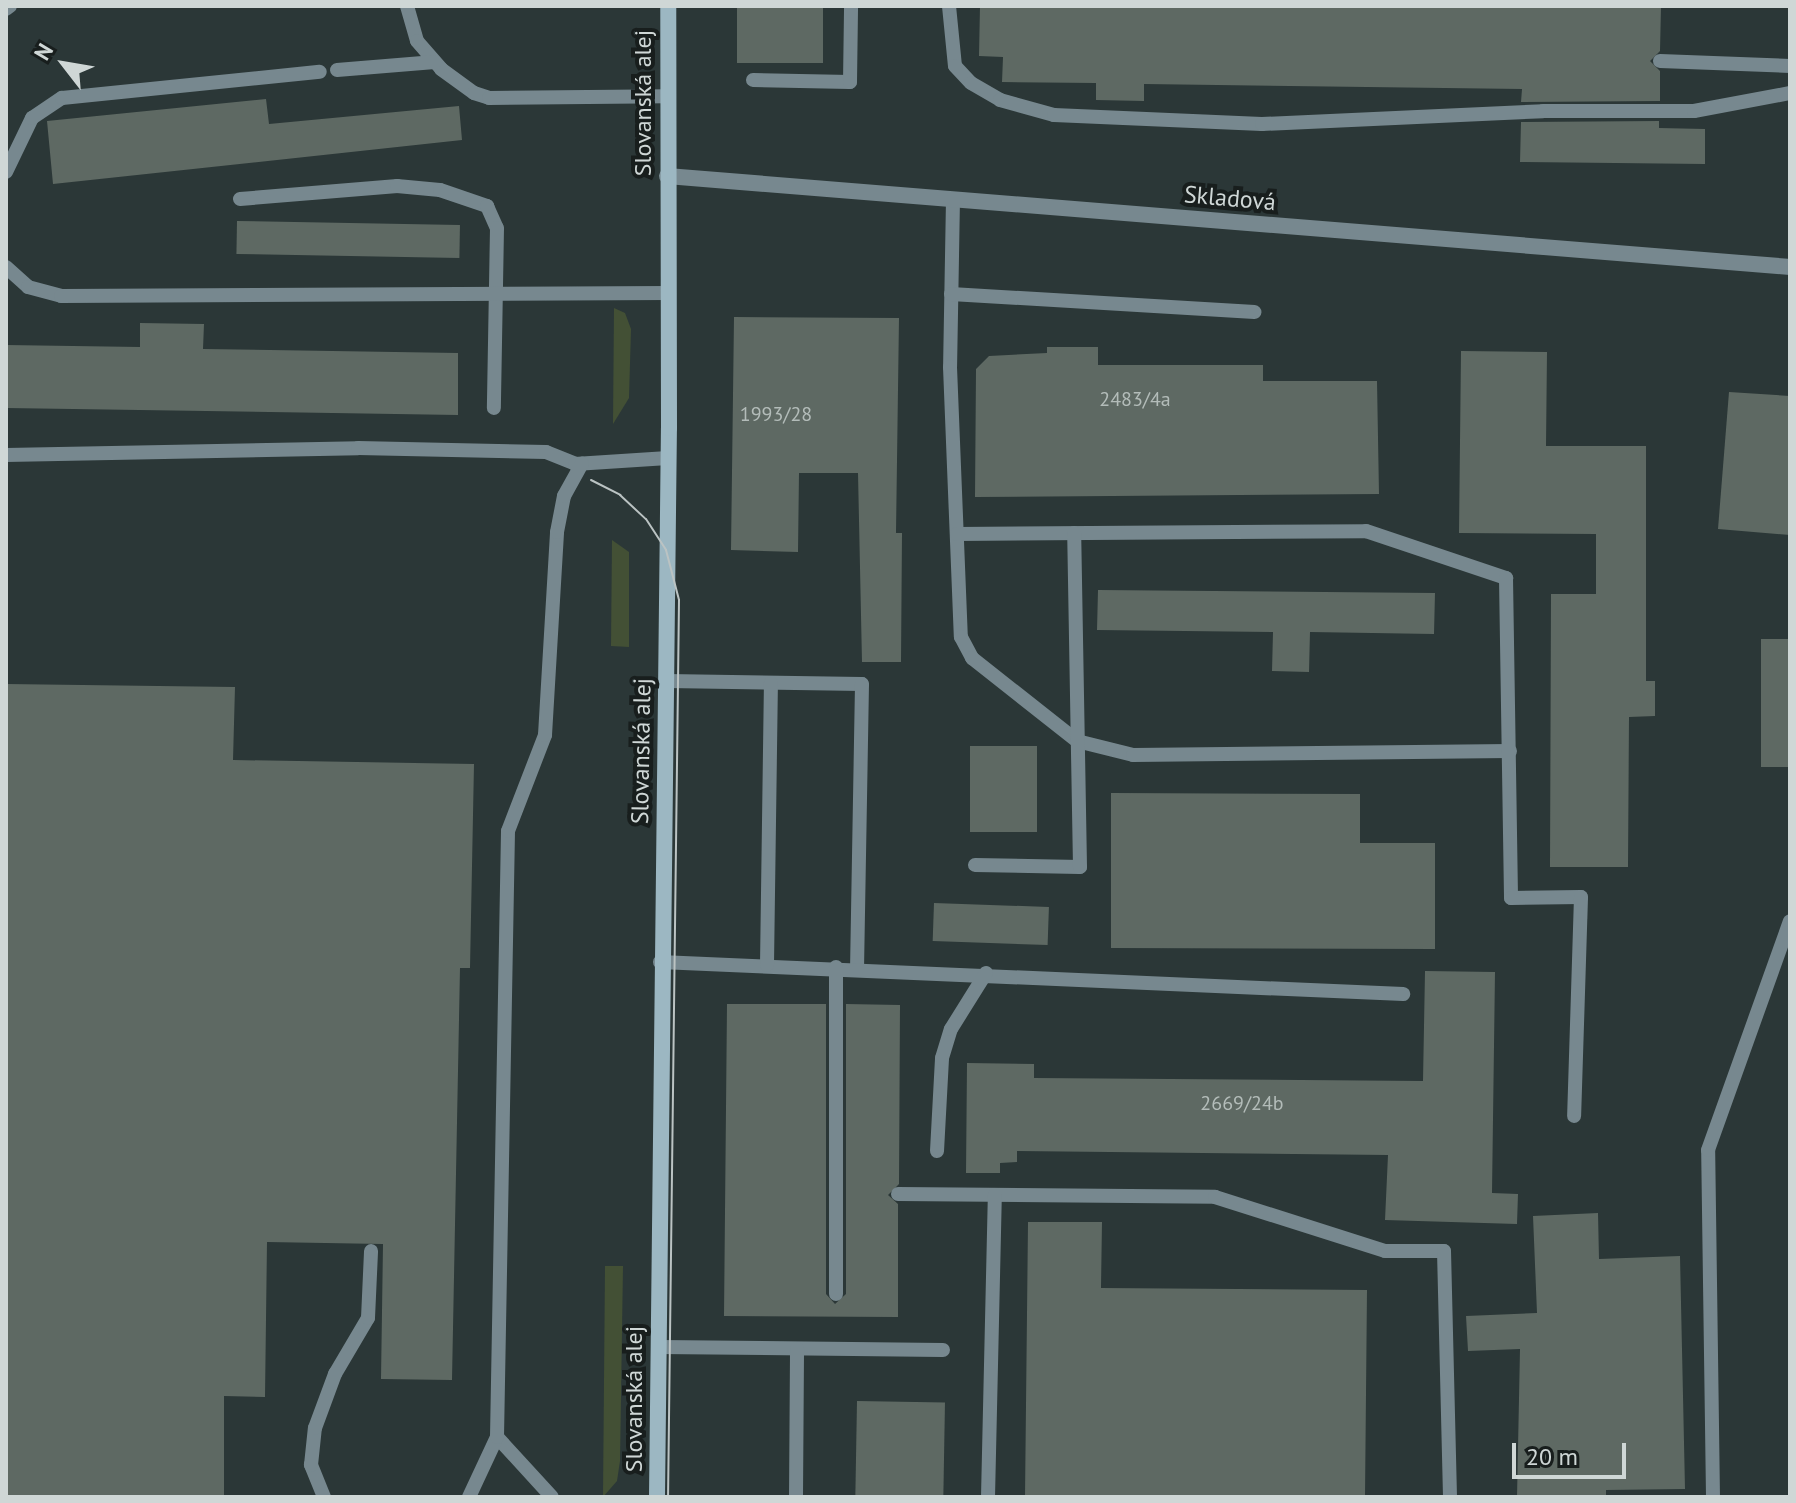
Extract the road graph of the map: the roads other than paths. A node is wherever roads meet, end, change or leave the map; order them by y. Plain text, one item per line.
1 (407, 6) edge
2 (668, 6) edge
3 (851, 6) edge
4 (949, 6) edge
5 (1660, 61) dead end
6 (435, 62) junction
7 (1790, 66) edge
8 (337, 70) dead end
9 (320, 72) dead end
10 (753, 80) dead end
11 (1790, 93) edge
12 (667, 96) junction
13 (6, 172) edge
14 (667, 176) junction
15 (240, 199) dead end
16 (953, 199) junction
17 (6, 267) edge
18 (1790, 267) edge
19 (669, 293) junction
20 (496, 294) junction
21 (951, 294) junction
22 (1254, 312) dead end
23 (494, 408) dead end
24 (6, 455) edge
25 (668, 458) junction
26 (582, 464) junction
27 (1074, 533) junction
28 (957, 534) junction
29 (667, 681) junction
30 (771, 683) junction
31 (1077, 741) junction
32 (1510, 751) junction
33 (975, 865) dead end
34 (1790, 921) edge
35 (660, 962) junction
36 (767, 965) junction
37 (836, 967) junction
38 (857, 968) junction
39 (986, 973) junction
40 (1403, 994) dead end
41 (1574, 1116) dead end
42 (937, 1151) dead end
43 (898, 1194) dead end
44 (995, 1195) junction
45 (371, 1251) dead end
46 (836, 1294) dead end
47 (659, 1347) junction
48 (797, 1349) junction
49 (943, 1350) dead end
50 (497, 1437) junction
51 (324, 1497) edge
52 (469, 1497) edge
53 (552, 1497) edge
54 (657, 1497) edge
55 (796, 1497) edge
56 (988, 1497) edge
57 (1450, 1497) edge
58 (1713, 1497) edge

1 - 6 lane
2 - 12 main road, Slovanská alej
3 - 10 lane
4 - 11 lane
5 - 7 lane
6 - 8 lane
6 - 12 lane
9 - 13 lane
12 - 14 main road, Slovanská alej
14 - 16 street, Skladová
14 - 19 main road, Slovanská alej
15 - 20 lane
16 - 18 street, Skladová
16 - 21 lane
17 - 20 lane
19 - 20 lane
19 - 25 main road, Slovanská alej
20 - 23 lane
21 - 22 lane
21 - 28 lane
24 - 26 lane
25 - 26 lane
25 - 29 main road, Slovanská alej
26 - 50 lane
27 - 28 lane
27 - 31 lane
27 - 32 lane
28 - 31 lane
29 - 30 lane
29 - 35 main road, Slovanská alej
30 - 36 lane
30 - 38 lane
31 - 32 lane
31 - 33 lane
32 - 41 lane
34 - 58 lane
35 - 36 lane
35 - 47 main road, Slovanská alej
36 - 37 lane
37 - 38 lane
37 - 46 lane
38 - 39 lane
39 - 40 lane
39 - 42 lane
43 - 44 lane
44 - 56 lane
44 - 57 lane
45 - 51 lane
47 - 48 lane
47 - 54 main road, Slovanská alej
48 - 49 lane
48 - 55 lane
50 - 52 lane
50 - 53 lane

